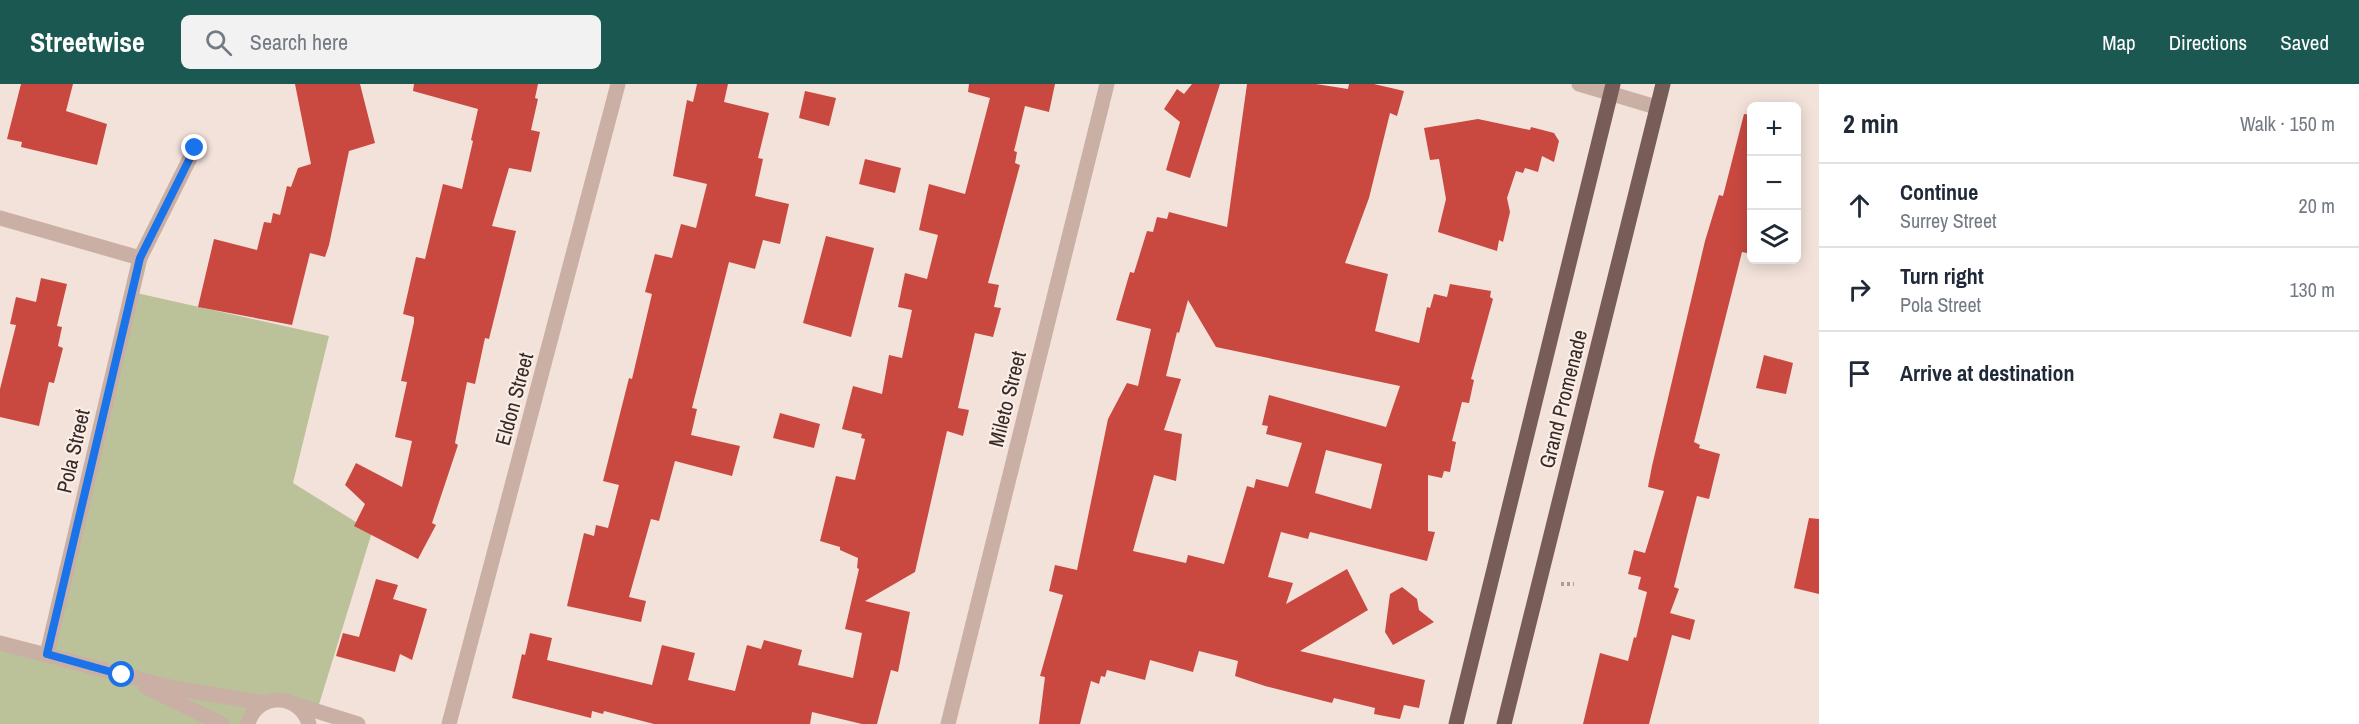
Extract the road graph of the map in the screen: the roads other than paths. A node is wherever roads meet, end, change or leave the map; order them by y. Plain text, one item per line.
1 (618, 84) edge
2 (1107, 84) edge
3 (1579, 84) edge
4 (1663, 84) edge
5 (1612, 89) edge
6 (1656, 107) junction
7 (195, 148) dead end
8 (0, 218) edge
9 (140, 258) junction
10 (0, 643) edge
11 (47, 654) junction
12 (122, 675) junction
13 (264, 703) junction
14 (297, 705) junction
15 (222, 724) edge
16 (248, 724) edge
17 (309, 724) edge
18 (358, 724) edge
19 (449, 724) edge
20 (948, 724) edge
21 (1456, 724) edge
22 (1504, 724) edge

1 - 19 street, Eldon Street
2 - 20 street, Mileto Street
3 - 5 street
4 - 6 main road, Grand Promenade
5 - 6 street
5 - 21 main road, Grand Promenade
6 - 22 main road, Grand Promenade
7 - 9 street, Pola Street
8 - 9 street
9 - 11 street, Pola Street
10 - 11 street
11 - 12 street
12 - 13 street
12 - 15 street
13 - 14 street
13 - 16 street
14 - 17 street
14 - 18 street

